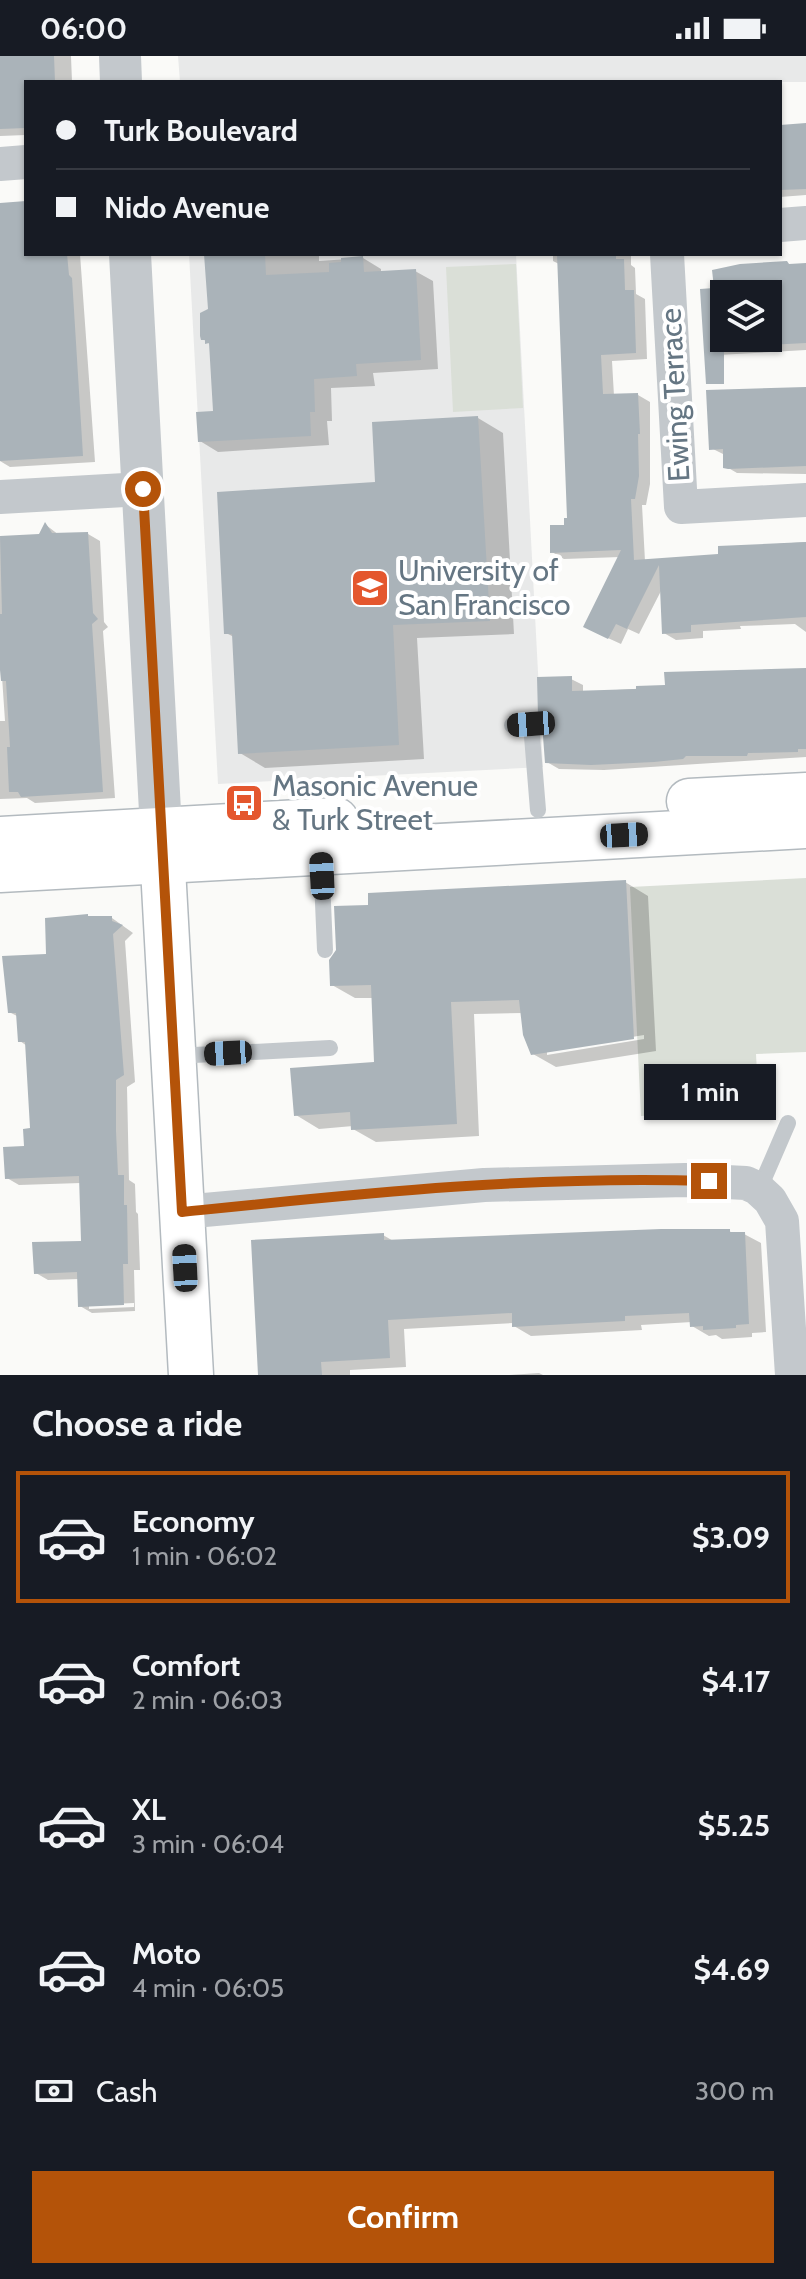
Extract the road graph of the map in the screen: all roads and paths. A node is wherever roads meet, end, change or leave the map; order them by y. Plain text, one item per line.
1 (120, 56) edge
2 (121, 80) edge
3 (24, 162) edge
4 (0, 164) edge
5 (806, 223) edge
6 (782, 225) edge
7 (130, 256) edge
8 (667, 256) edge
9 (143, 489) junction
10 (0, 497) edge
11 (806, 500) edge
12 (512, 725) dead end
13 (806, 795) edge
14 (538, 810) junction
15 (806, 826) edge
16 (0, 839) edge
17 (162, 846) junction
18 (321, 851) junction
19 (0, 870) edge
20 (325, 950) dead end
21 (330, 1048) dead end
22 (174, 1056) junction
23 (788, 1123) dead end
24 (765, 1195) junction
25 (182, 1212) junction
26 (191, 1375) edge
27 (792, 1375) edge

1 - 2 street
3 - 4 street
5 - 6 street
7 - 9 street
8 - 11 street, Ewing Terrace
9 - 10 street
9 - 17 street
12 - 14 lane
13 - 14 main road
14 - 17 main road
15 - 18 main road
16 - 17 main road
17 - 18 main road
17 - 19 main road
17 - 22 main road
18 - 20 lane
21 - 22 lane
22 - 25 main road
23 - 24 lane
24 - 25 street
24 - 27 street
25 - 26 main road

